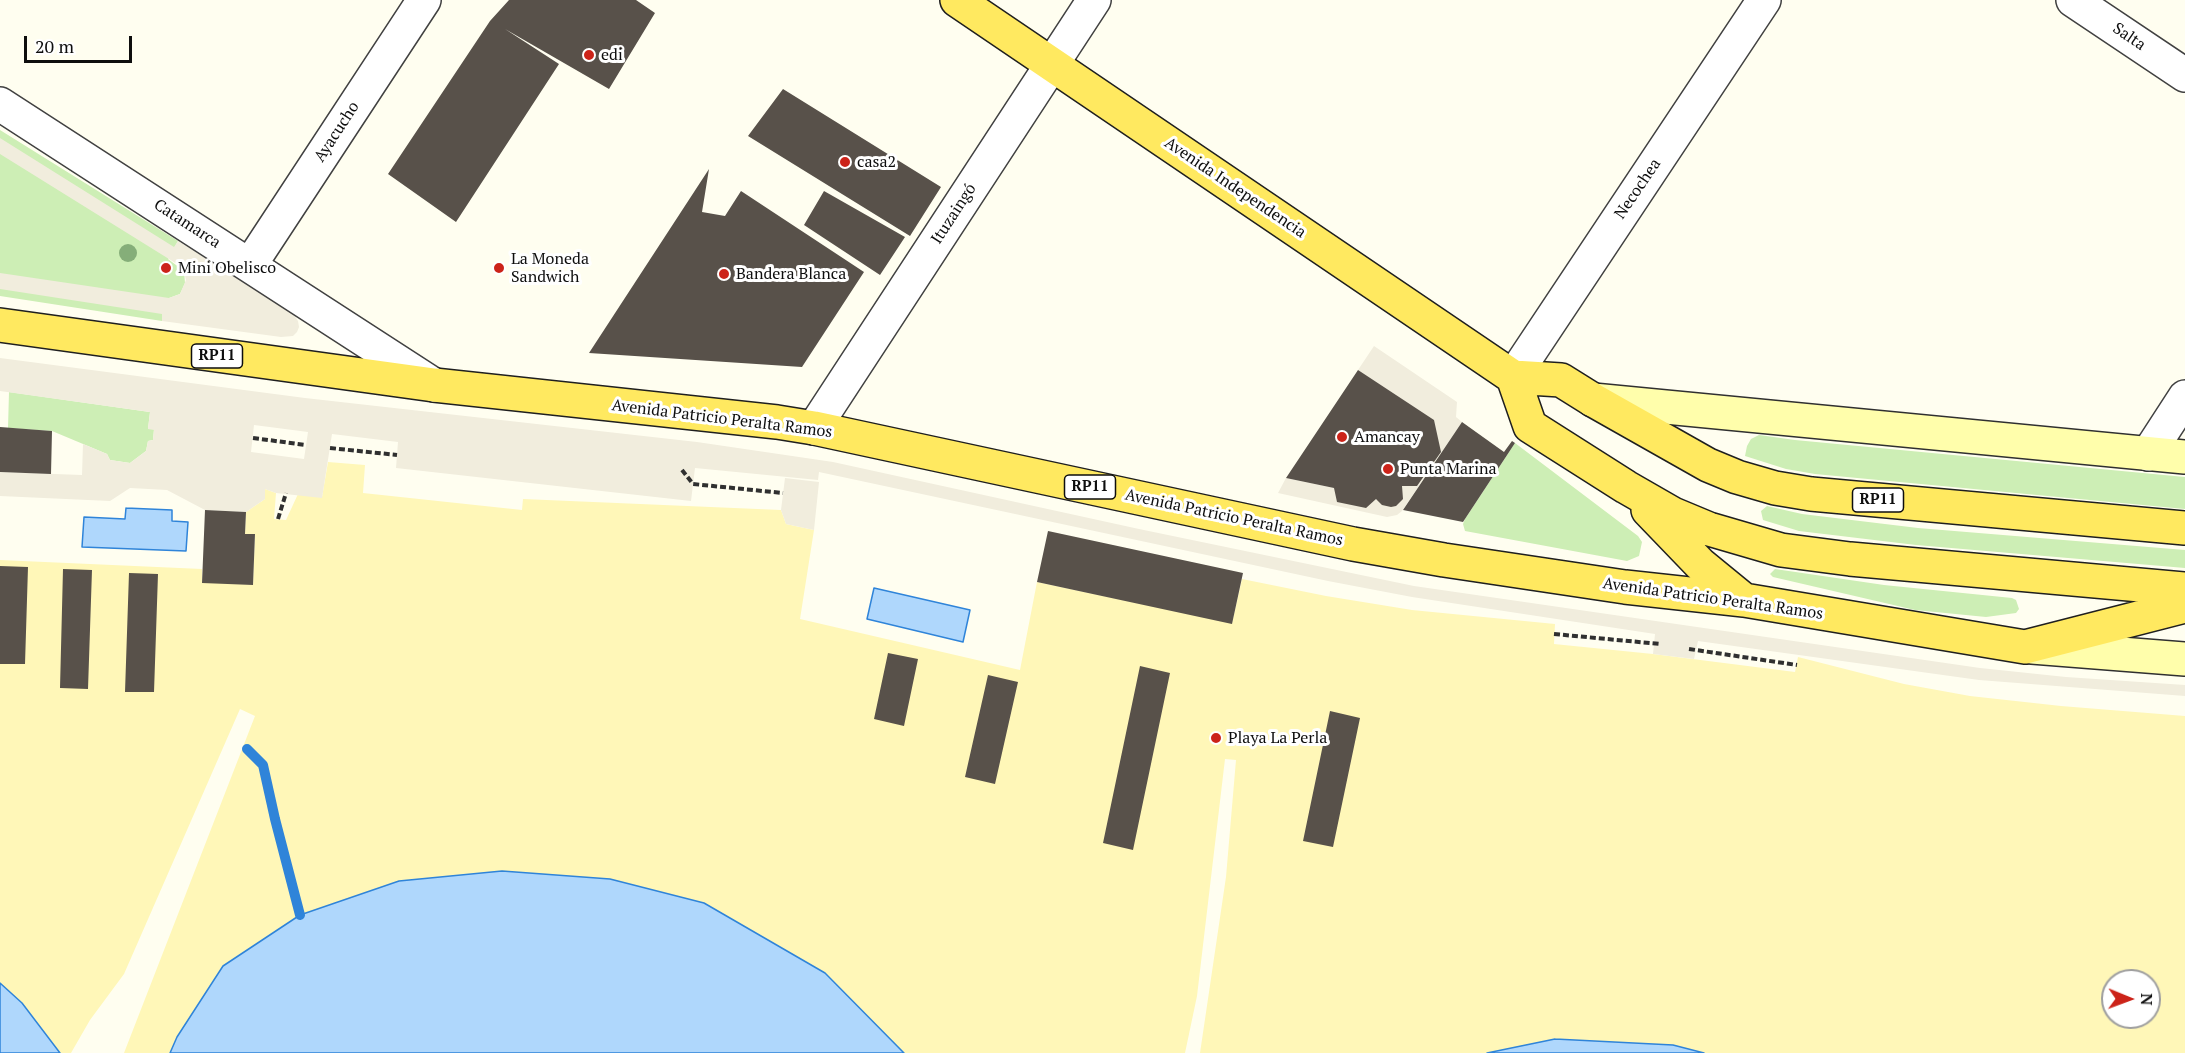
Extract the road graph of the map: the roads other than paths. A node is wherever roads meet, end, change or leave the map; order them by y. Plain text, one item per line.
1 (424, 0) edge
2 (957, 0) edge
3 (1094, 0) edge
4 (1764, 0) edge
5 (2073, 0) edge
6 (1053, 64) junction
7 (2185, 75) edge
8 (0, 104) edge
9 (250, 265) junction
10 (0, 325) edge
11 (1513, 377) junction
12 (434, 386) junction
13 (2185, 397) edge
14 (1593, 400) junction
15 (814, 428) junction
16 (2148, 454) junction
17 (2185, 458) edge
18 (1626, 487) junction
19 (2185, 528) edge
20 (2185, 590) edge
21 (1744, 600) junction
22 (2185, 606) edge
23 (2025, 647) junction
24 (2185, 659) edge

1 - 9 street, Ayacucho
2 - 6 main road, Avenida Independencia
3 - 6 street, Ituzaingó
4 - 11 street, Necochea
5 - 7 street, Salta
6 - 11 main road, Avenida Independencia
6 - 15 street, Ituzaingó
8 - 9 street, Catamarca
9 - 12 street, Catamarca
10 - 12 main road, Avenida Patricio Peralta Ramos / RP11
11 - 14 main road, RP11
11 - 18 main road
12 - 15 main road, Avenida Patricio Peralta Ramos / RP11
13 - 16 street
14 - 16 main road
14 - 19 main road, RP11
15 - 21 main road, Avenida Patricio Peralta Ramos / RP11
16 - 17 main road
18 - 20 main road
18 - 21 main road
21 - 23 main road, Avenida Patricio Peralta Ramos / RP11
22 - 23 main road
23 - 24 main road, Avenida Patricio Peralta Ramos

